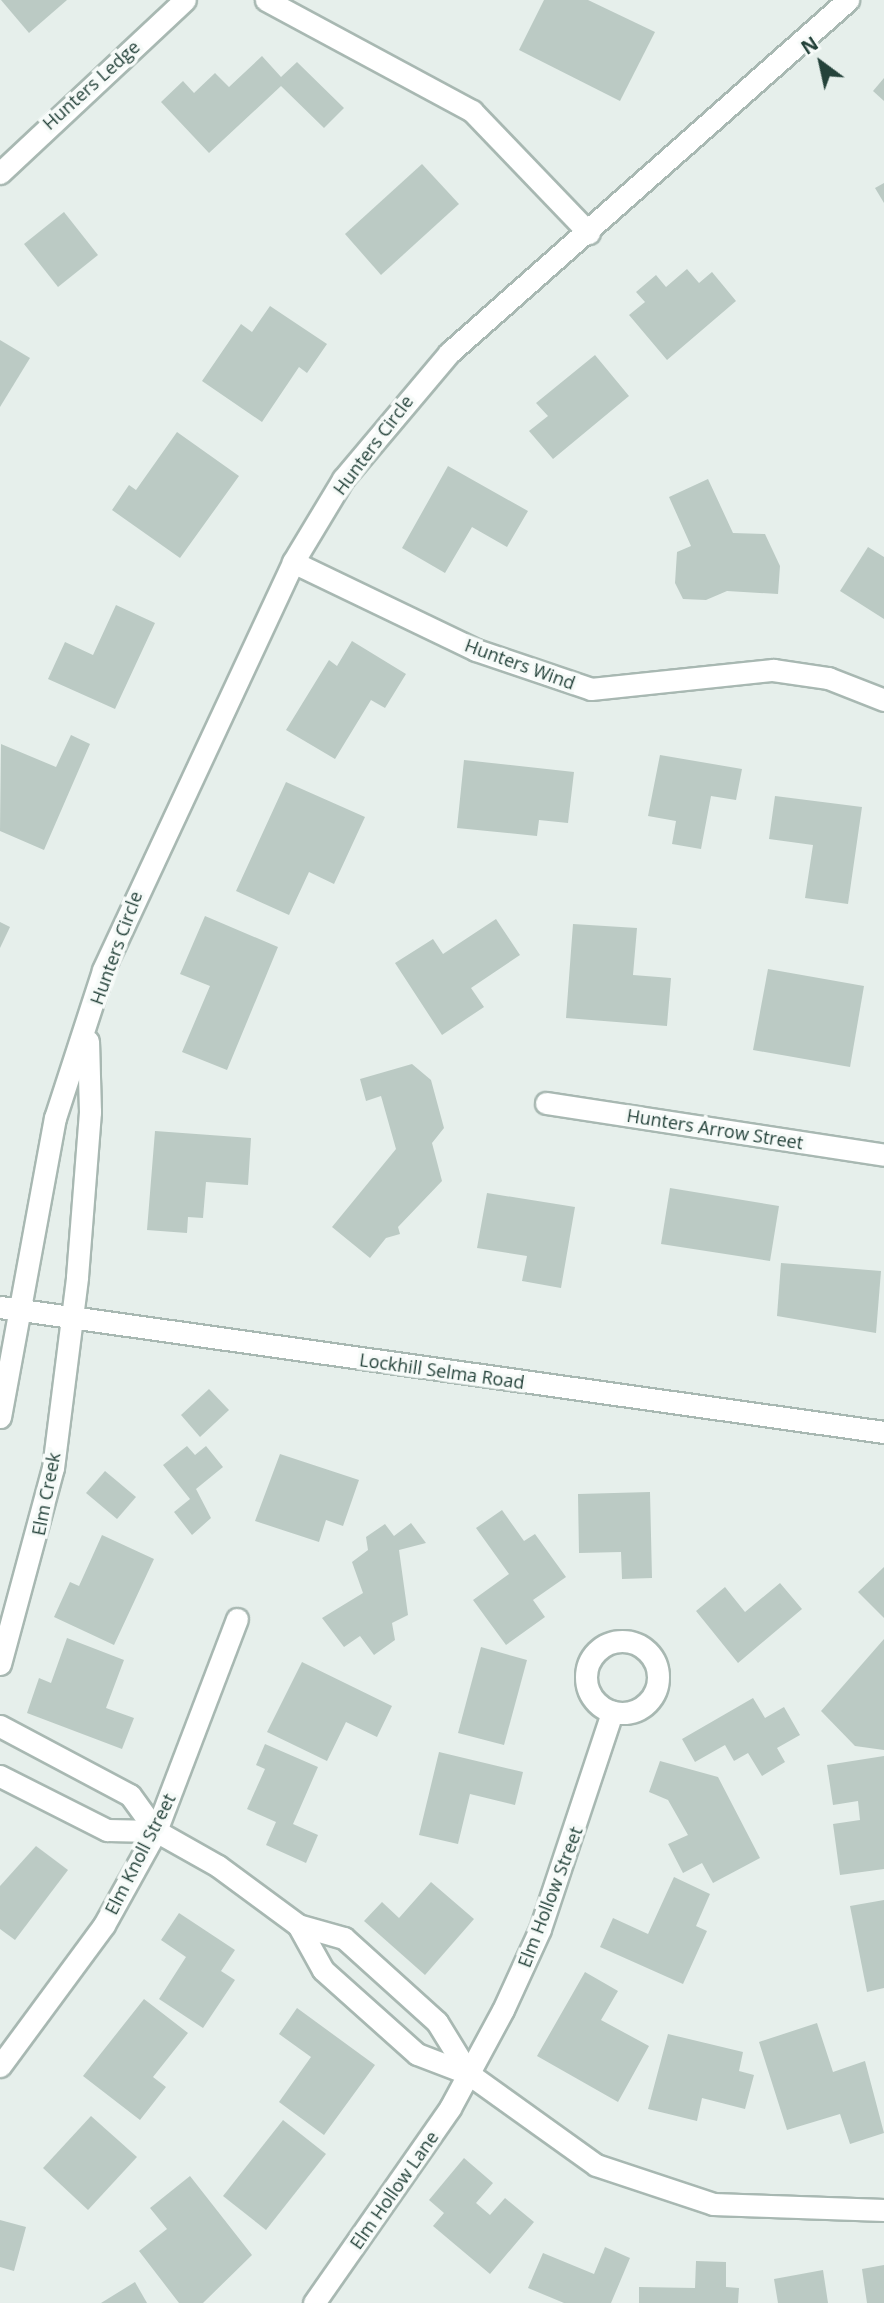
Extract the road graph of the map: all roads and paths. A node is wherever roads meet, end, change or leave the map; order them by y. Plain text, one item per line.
1 (185, 0) edge
2 (266, 0) edge
3 (848, 0) edge
4 (0, 173) edge
5 (589, 233) junction
6 (293, 562) junction
7 (884, 700) edge
8 (88, 1028) junction
9 (546, 1103) dead end
10 (884, 1155) edge
11 (9, 1308) edge
12 (74, 1319) junction
13 (0, 1417) edge
14 (884, 1432) edge
15 (237, 1619) dead end
16 (0, 1664) edge
17 (612, 1712) dead end
18 (0, 1726) edge
19 (0, 1776) edge
20 (156, 1831) junction
21 (298, 1926) junction
22 (0, 2066) edge
23 (469, 2074) junction
24 (884, 2210) edge
25 (314, 2303) edge

1 - 4 street, Hunters Ledge
2 - 5 street
3 - 5 street, Hunters Circle
5 - 6 street, Hunters Circle
6 - 7 street, Hunters Wind
6 - 8 street, Hunters Circle
8 - 11 street, Hunters Circle
8 - 12 street, Hunters Circle
9 - 10 street, Hunters Arrow Street
11 - 12 street, Lockhill Selma Road
11 - 13 street
12 - 14 street, Lockhill Selma Road
12 - 16 street, Elm Creek
15 - 20 street, Elm Knoll Street
17 - 23 street, Elm Hollow Street
18 - 20 street
19 - 20 street
20 - 21 street
20 - 22 street, Elm Knoll Street
21 - 23 street
21 - 23 street
23 - 24 street
23 - 25 street, Elm Hollow Lane

